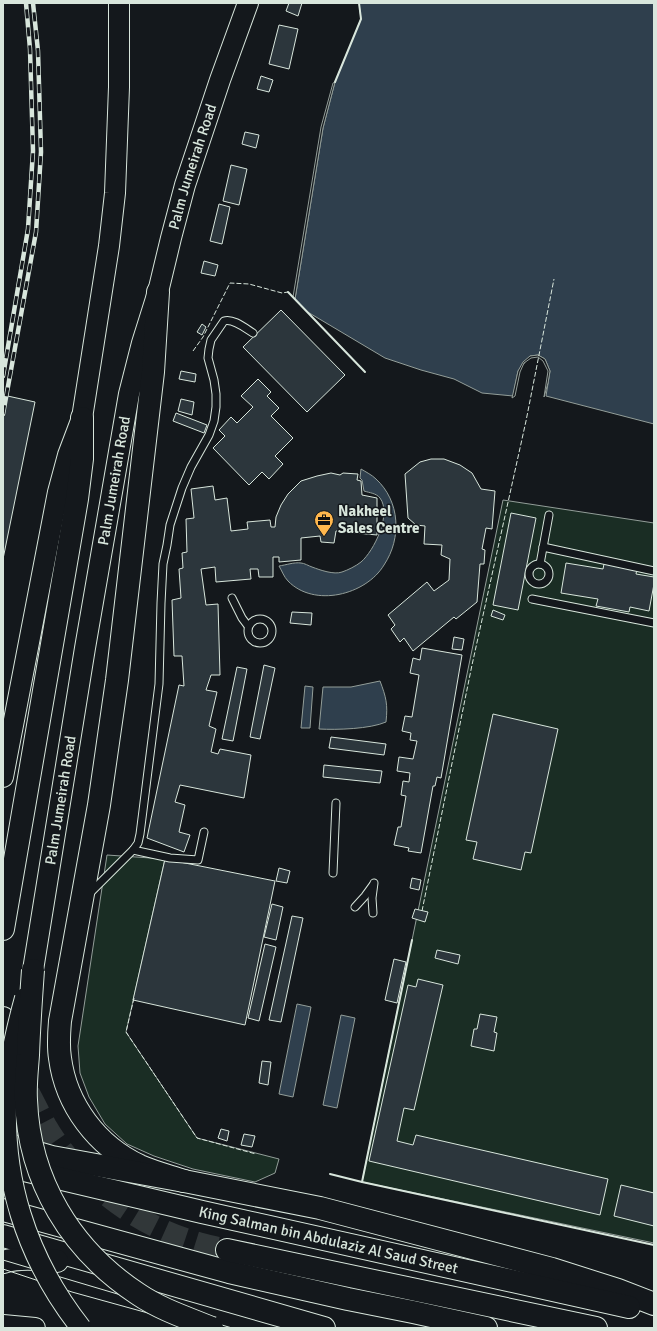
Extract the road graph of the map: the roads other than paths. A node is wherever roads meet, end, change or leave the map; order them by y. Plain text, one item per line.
1 (119, 3) edge
2 (248, 3) edge
3 (158, 292) junction
4 (253, 333) dead end
5 (82, 418) junction
6 (549, 515) dead end
7 (543, 547) junction
8 (540, 564) dead end
9 (654, 571) edge
10 (232, 598) dead end
11 (532, 600) dead end
12 (654, 623) edge
13 (248, 626) dead end
14 (3, 777) edge
15 (336, 803) dead end
16 (204, 832) dead end
17 (133, 850) junction
18 (333, 873) dead end
19 (82, 902) junction
20 (356, 907) dead end
21 (373, 913) dead end
22 (3, 929) edge
23 (33, 970) junction
24 (3, 1018) edge
25 (29, 1093) tunnel mouth
26 (3, 1143) edge
27 (3, 1165) edge
28 (184, 1181) junction
29 (3, 1210) edge
30 (3, 1236) edge
31 (228, 1250) tunnel mouth
32 (3, 1262) edge
33 (112, 1267) junction
34 (654, 1304) edge
35 (654, 1311) edge
36 (3, 1325) edge
37 (315, 1325) edge
38 (35, 1328) edge
39 (80, 1328) edge
40 (212, 1328) edge
41 (333, 1328) edge
42 (486, 1328) edge
43 (596, 1328) edge

1 - 5 main road
2 - 3 main road, Palm Jumeirah Road
3 - 19 main road
3 - 23 main road, Palm Jumeirah Road
4 - 17 lane
5 - 14 main road
5 - 22 main road
6 - 7 lane
7 - 8 lane
7 - 9 lane
10 - 13 lane
11 - 12 lane
15 - 18 lane
16 - 17 lane
17 - 19 lane
19 - 28 main road
20 - 21 lane
23 - 39 main road, Palm Jumeirah Road, bridge
23 - 40 main road, bridge
24 - 25 main road
26 - 28 main road
27 - 35 main road, King Salman bin Abdulaziz Al Saud Street
28 - 34 main road
29 - 42 main road
30 - 33 main road
31 - 43 main road
32 - 33 main road
33 - 37 main road
36 - 38 main road
37 - 41 main road

